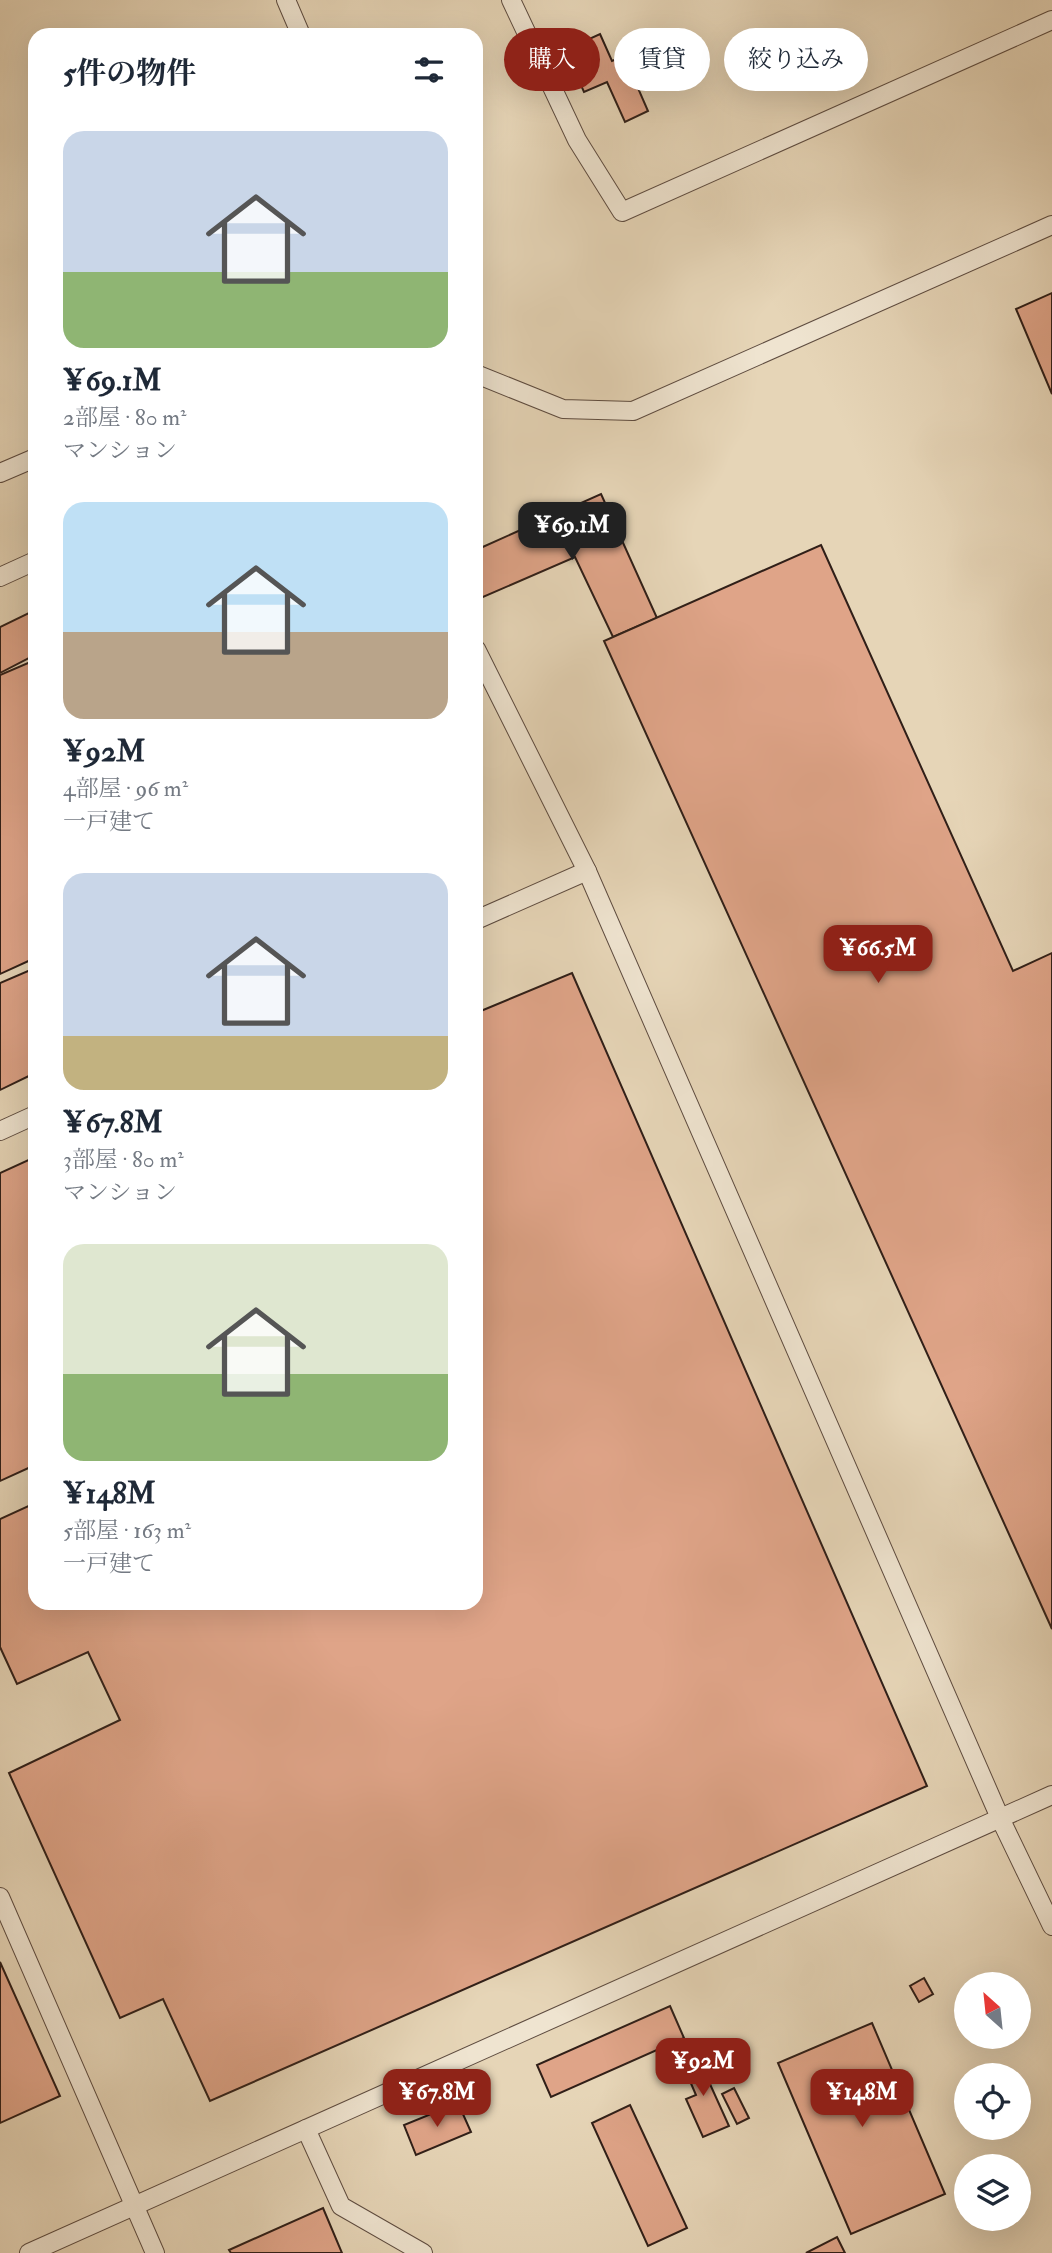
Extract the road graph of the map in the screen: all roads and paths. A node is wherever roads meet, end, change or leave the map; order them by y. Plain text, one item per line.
1 (286, 0) edge
2 (511, 0) edge
3 (1052, 20) edge
4 (298, 28) edge
5 (1052, 225) edge
6 (483, 377) edge
7 (483, 389) edge
8 (527, 395) junction
9 (28, 461) edge
10 (0, 473) edge
11 (28, 564) edge
12 (0, 577) edge
13 (483, 663) edge
14 (587, 871) junction
15 (483, 917) edge
16 (28, 1118) edge
17 (0, 1131) edge
18 (1052, 1795) edge
19 (1000, 1818) junction
20 (0, 1897) edge
21 (1052, 1926) edge
22 (306, 2129) junction
23 (135, 2207) junction
24 (29, 2253) edge
25 (155, 2253) edge
26 (424, 2253) edge

1 - 4 lane
2 - 3 lane
5 - 8 lane
6 - 8 lane
7 - 8 lane
9 - 10 lane
11 - 12 lane
13 - 14 lane
14 - 15 lane
14 - 19 lane
16 - 17 lane
18 - 19 lane
19 - 21 lane
19 - 22 lane
20 - 23 lane
22 - 23 lane
22 - 26 lane
23 - 24 lane
23 - 25 lane

